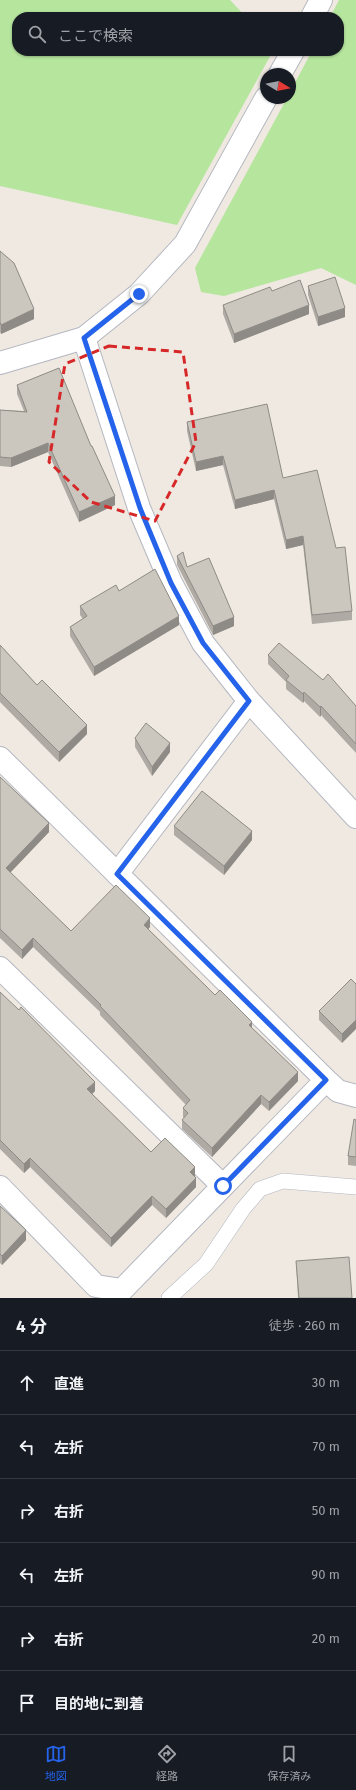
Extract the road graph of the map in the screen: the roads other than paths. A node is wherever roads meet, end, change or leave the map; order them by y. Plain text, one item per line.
1 (321, 0) edge
2 (315, 12) edge
3 (290, 56) edge
4 (283, 68) edge
5 (263, 104) edge
6 (84, 338) junction
7 (0, 362) edge
8 (249, 701) junction
9 (0, 758) edge
10 (356, 817) edge
11 (117, 874) junction
12 (0, 968) edge
13 (326, 1080) junction
14 (356, 1096) edge
15 (0, 1186) edge
16 (223, 1186) junction
17 (356, 1187) edge
18 (170, 1298) edge

1 - 2 street
3 - 4 street
5 - 6 street
6 - 7 street
6 - 8 street
8 - 10 street
8 - 11 street
9 - 11 street
11 - 13 street
12 - 16 street
13 - 14 street
13 - 16 street
15 - 16 street
17 - 18 lane

